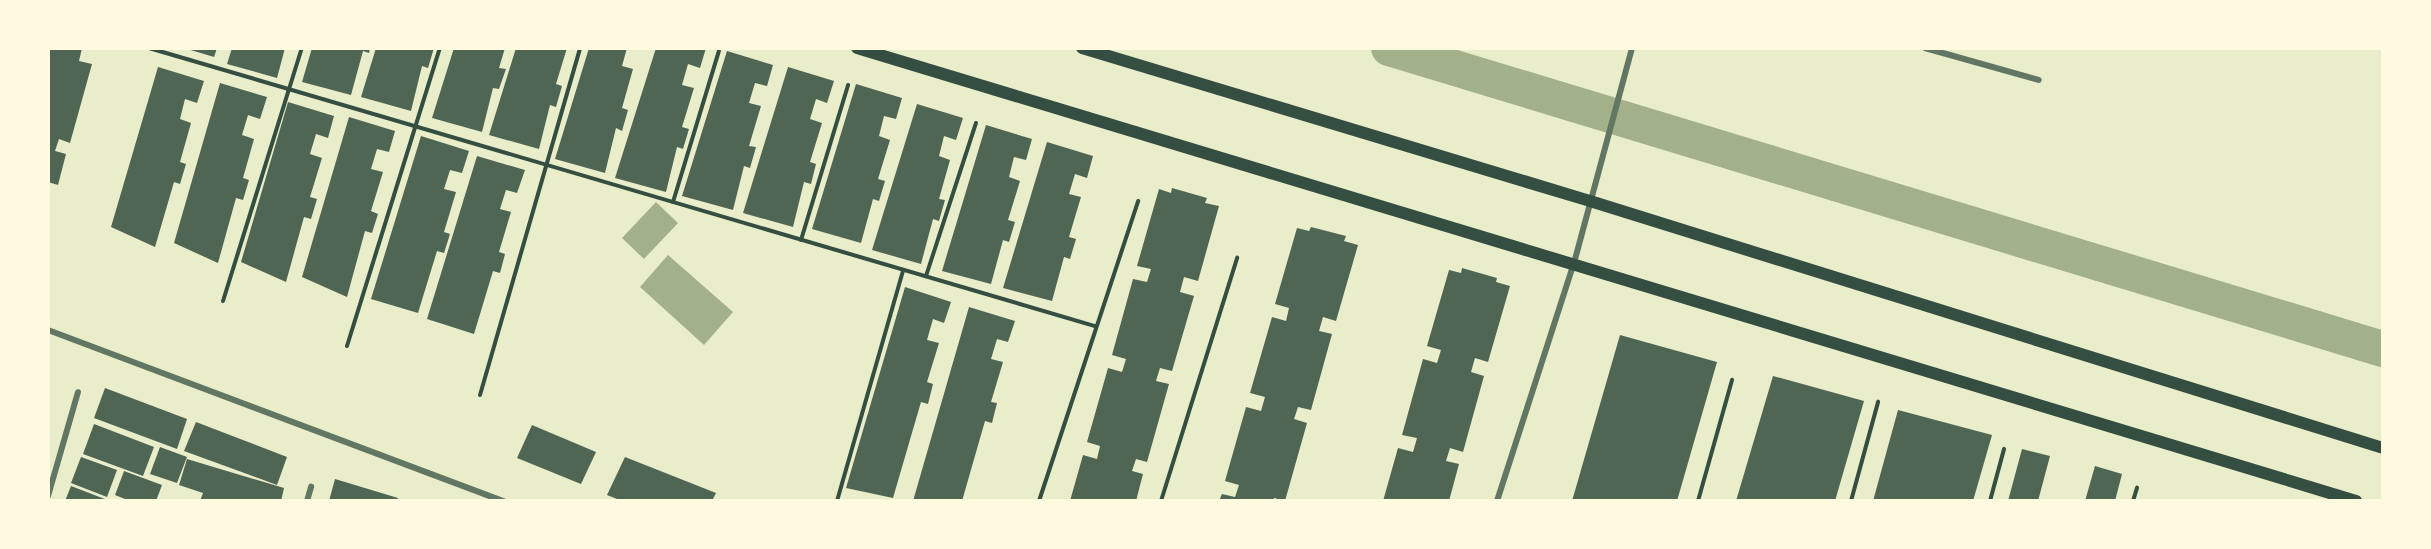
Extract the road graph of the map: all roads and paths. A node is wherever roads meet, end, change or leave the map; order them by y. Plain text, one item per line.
1 (149, 48) edge
2 (302, 48) edge
3 (441, 48) edge
4 (580, 48) edge
5 (857, 48) edge
6 (1082, 48) edge
7 (1632, 48) edge
8 (1925, 48) edge
9 (719, 51) dead end
10 (2039, 80) dead end
11 (848, 85) dead end
12 (289, 90) junction
13 (976, 123) dead end
14 (416, 126) junction
15 (547, 165) junction
16 (1138, 201) dead end
17 (1590, 201) junction
18 (673, 202) junction
19 (801, 240) junction
20 (1237, 258) dead end
21 (1574, 262) junction
22 (903, 271) junction
23 (926, 277) junction
24 (223, 301) dead end
25 (1095, 326) junction
26 (48, 330) edge
27 (347, 346) dead end
28 (1732, 380) dead end
29 (78, 392) dead end
30 (480, 395) dead end
31 (1878, 402) dead end
32 (2383, 448) edge
33 (2004, 449) dead end
34 (311, 487) dead end
35 (2137, 488) dead end
36 (48, 496) edge
37 (307, 501) edge
38 (504, 501) edge
39 (837, 501) edge
40 (1039, 501) edge
41 (1161, 501) edge
42 (1497, 501) edge
43 (1698, 501) edge
44 (1851, 501) edge
45 (1990, 501) edge
46 (2133, 501) edge
47 (2356, 501) edge

1 - 12 path
2 - 12 path
3 - 14 path
4 - 15 path
5 - 21 main road
6 - 17 main road
7 - 17 street
8 - 10 street
9 - 18 path
11 - 19 path
12 - 14 path
12 - 24 path
13 - 23 path
14 - 15 path
14 - 27 path
15 - 18 path
15 - 30 path
16 - 25 path
17 - 21 street
17 - 32 main road
18 - 19 path
19 - 22 path
20 - 41 path
21 - 42 street
21 - 47 main road
22 - 23 path
22 - 39 path
23 - 25 path
25 - 40 path
26 - 38 street
28 - 43 path
29 - 36 street
31 - 44 path
33 - 45 path
34 - 37 street
35 - 46 path

